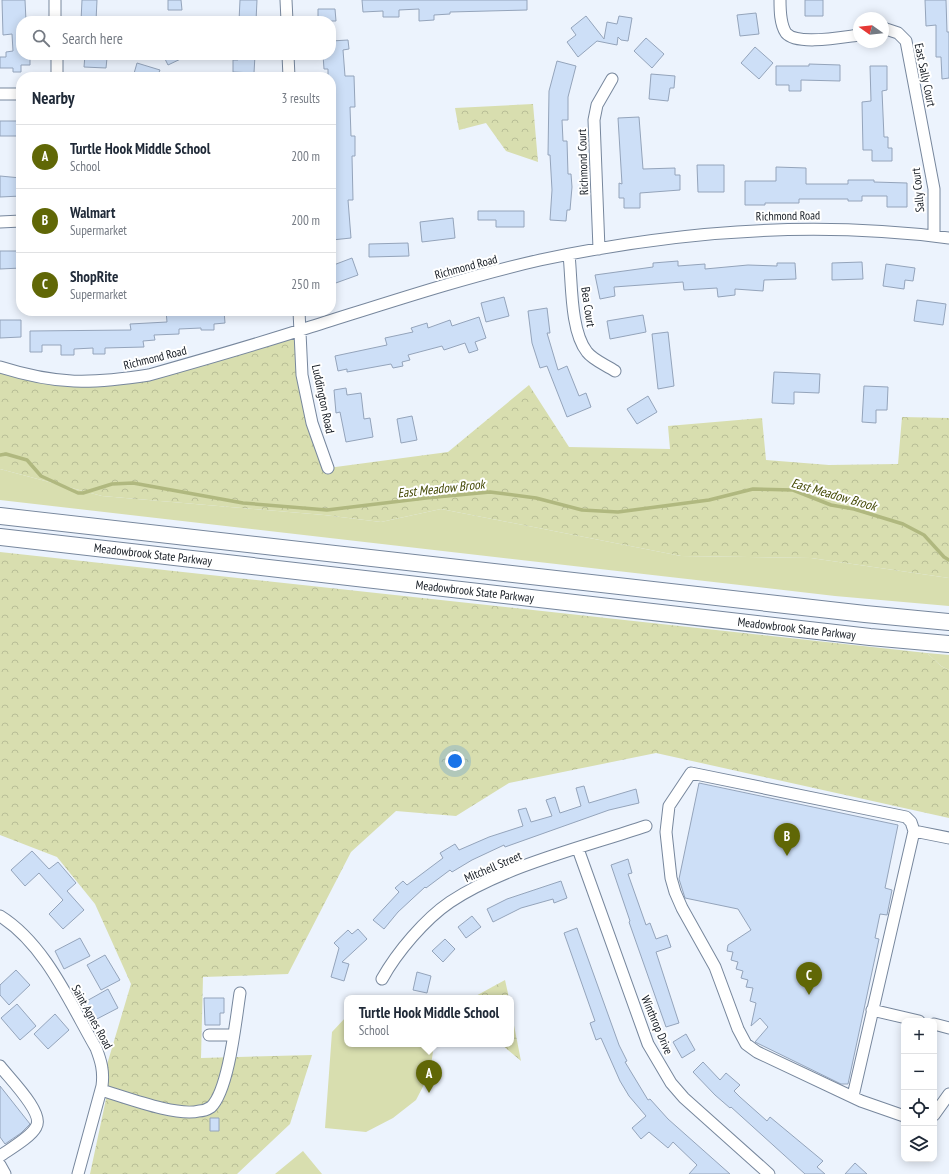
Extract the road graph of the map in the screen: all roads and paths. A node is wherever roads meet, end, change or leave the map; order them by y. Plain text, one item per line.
1 (54, 0) edge
2 (286, 0) edge
3 (780, 0) edge
4 (55, 16) edge
5 (287, 16) edge
6 (889, 30) edge
7 (853, 36) edge
8 (57, 60) edge
9 (288, 60) edge
10 (57, 72) edge
11 (289, 72) edge
12 (612, 79) dead end
13 (0, 94) edge
14 (16, 94) edge
15 (921, 118) joint
16 (16, 221) edge
17 (0, 222) edge
18 (934, 236) junction
19 (949, 238) edge
20 (599, 249) junction
21 (569, 255) junction
22 (299, 316) edge
23 (300, 331) junction
24 (0, 367) edge
25 (615, 371) dead end
26 (328, 468) dead end
27 (0, 516) edge
28 (0, 537) edge
29 (949, 622) edge
30 (949, 644) edge
31 (646, 826) dead end
32 (914, 831) junction
33 (949, 838) edge
34 (578, 849) junction
35 (0, 916) edge
36 (382, 978) dead end
37 (240, 993) dead end
38 (872, 1010) junction
39 (906, 1018) edge
40 (937, 1025) edge
41 (949, 1028) edge
42 (233, 1034) junction
43 (209, 1035) dead end
44 (0, 1066) edge
45 (101, 1090) junction
46 (949, 1094) edge
47 (853, 1096) junction
48 (937, 1111) edge
49 (901, 1115) edge
50 (0, 1156) edge
51 (0, 1165) edge
52 (5, 1174) edge
53 (78, 1174) edge
54 (769, 1174) edge

1 - 4 street
2 - 5 street
3 - 7 street
6 - 15 street, East Sally Court
8 - 10 street
9 - 11 street
12 - 20 street, Richmond Court
13 - 14 street
15 - 18 street, Sally Court
16 - 17 street
18 - 19 street, Richmond Road
18 - 20 street, Richmond Road
20 - 21 street, Richmond Road
21 - 23 street, Richmond Road
21 - 25 street, Bea Court
22 - 23 street, Luddington Road
23 - 24 street, Richmond Road
23 - 26 street, Luddington Road
27 - 29 highway, Meadowbrook State Parkway
28 - 30 highway, Meadowbrook State Parkway
31 - 34 street, Mitchell Street
32 - 33 street
32 - 38 street
32 - 47 street
34 - 36 street, Mitchell Street
34 - 54 street, Winthrop Drive
35 - 45 street, Saint Agnes Road
37 - 42 street
38 - 39 street
38 - 47 street
40 - 41 street
42 - 43 street
42 - 45 street
44 - 50 street
45 - 53 street, Saint Agnes Road
46 - 48 street
47 - 49 street
51 - 52 street

